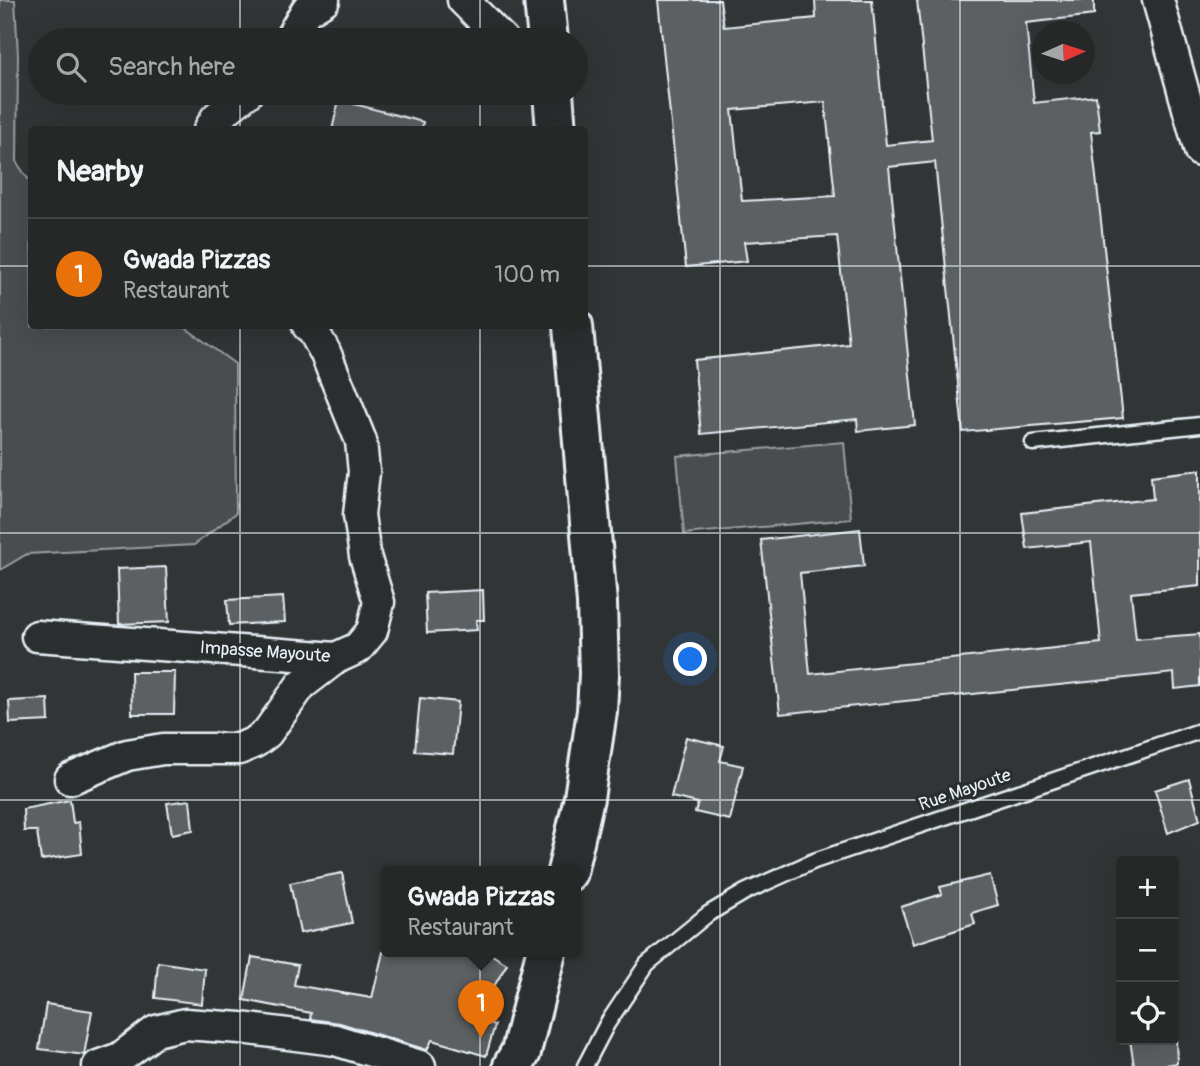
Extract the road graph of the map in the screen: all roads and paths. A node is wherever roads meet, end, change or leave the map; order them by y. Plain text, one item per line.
1 (324, 0) edge
2 (463, 0) edge
3 (544, 0) edge
4 (1158, 0) edge
5 (296, 28) edge
6 (491, 28) edge
7 (547, 28) edge
8 (232, 105) edge
9 (554, 105) edge
10 (1196, 116) edge
11 (211, 126) edge
12 (556, 126) edge
13 (1200, 151) edge
14 (312, 329) edge
15 (573, 329) edge
16 (1200, 425) edge
17 (1032, 443) dead end
18 (37, 636) dead end
19 (336, 658) junction
20 (1200, 731) edge
21 (70, 779) dead end
22 (567, 866) edge
23 (545, 957) edge
24 (519, 1061) edge
25 (98, 1066) edge
26 (420, 1066) edge
27 (585, 1066) edge

1 - 5 street
2 - 6 street
3 - 7 main road
4 - 10 street
8 - 11 street
9 - 12 main road
10 - 13 street
14 - 19 street, Impasse Mayoute
15 - 22 main road
16 - 17 lane
18 - 19 street, Impasse Mayoute
19 - 21 street
20 - 27 lane, Rue Mayoute
23 - 24 main road
25 - 26 street

